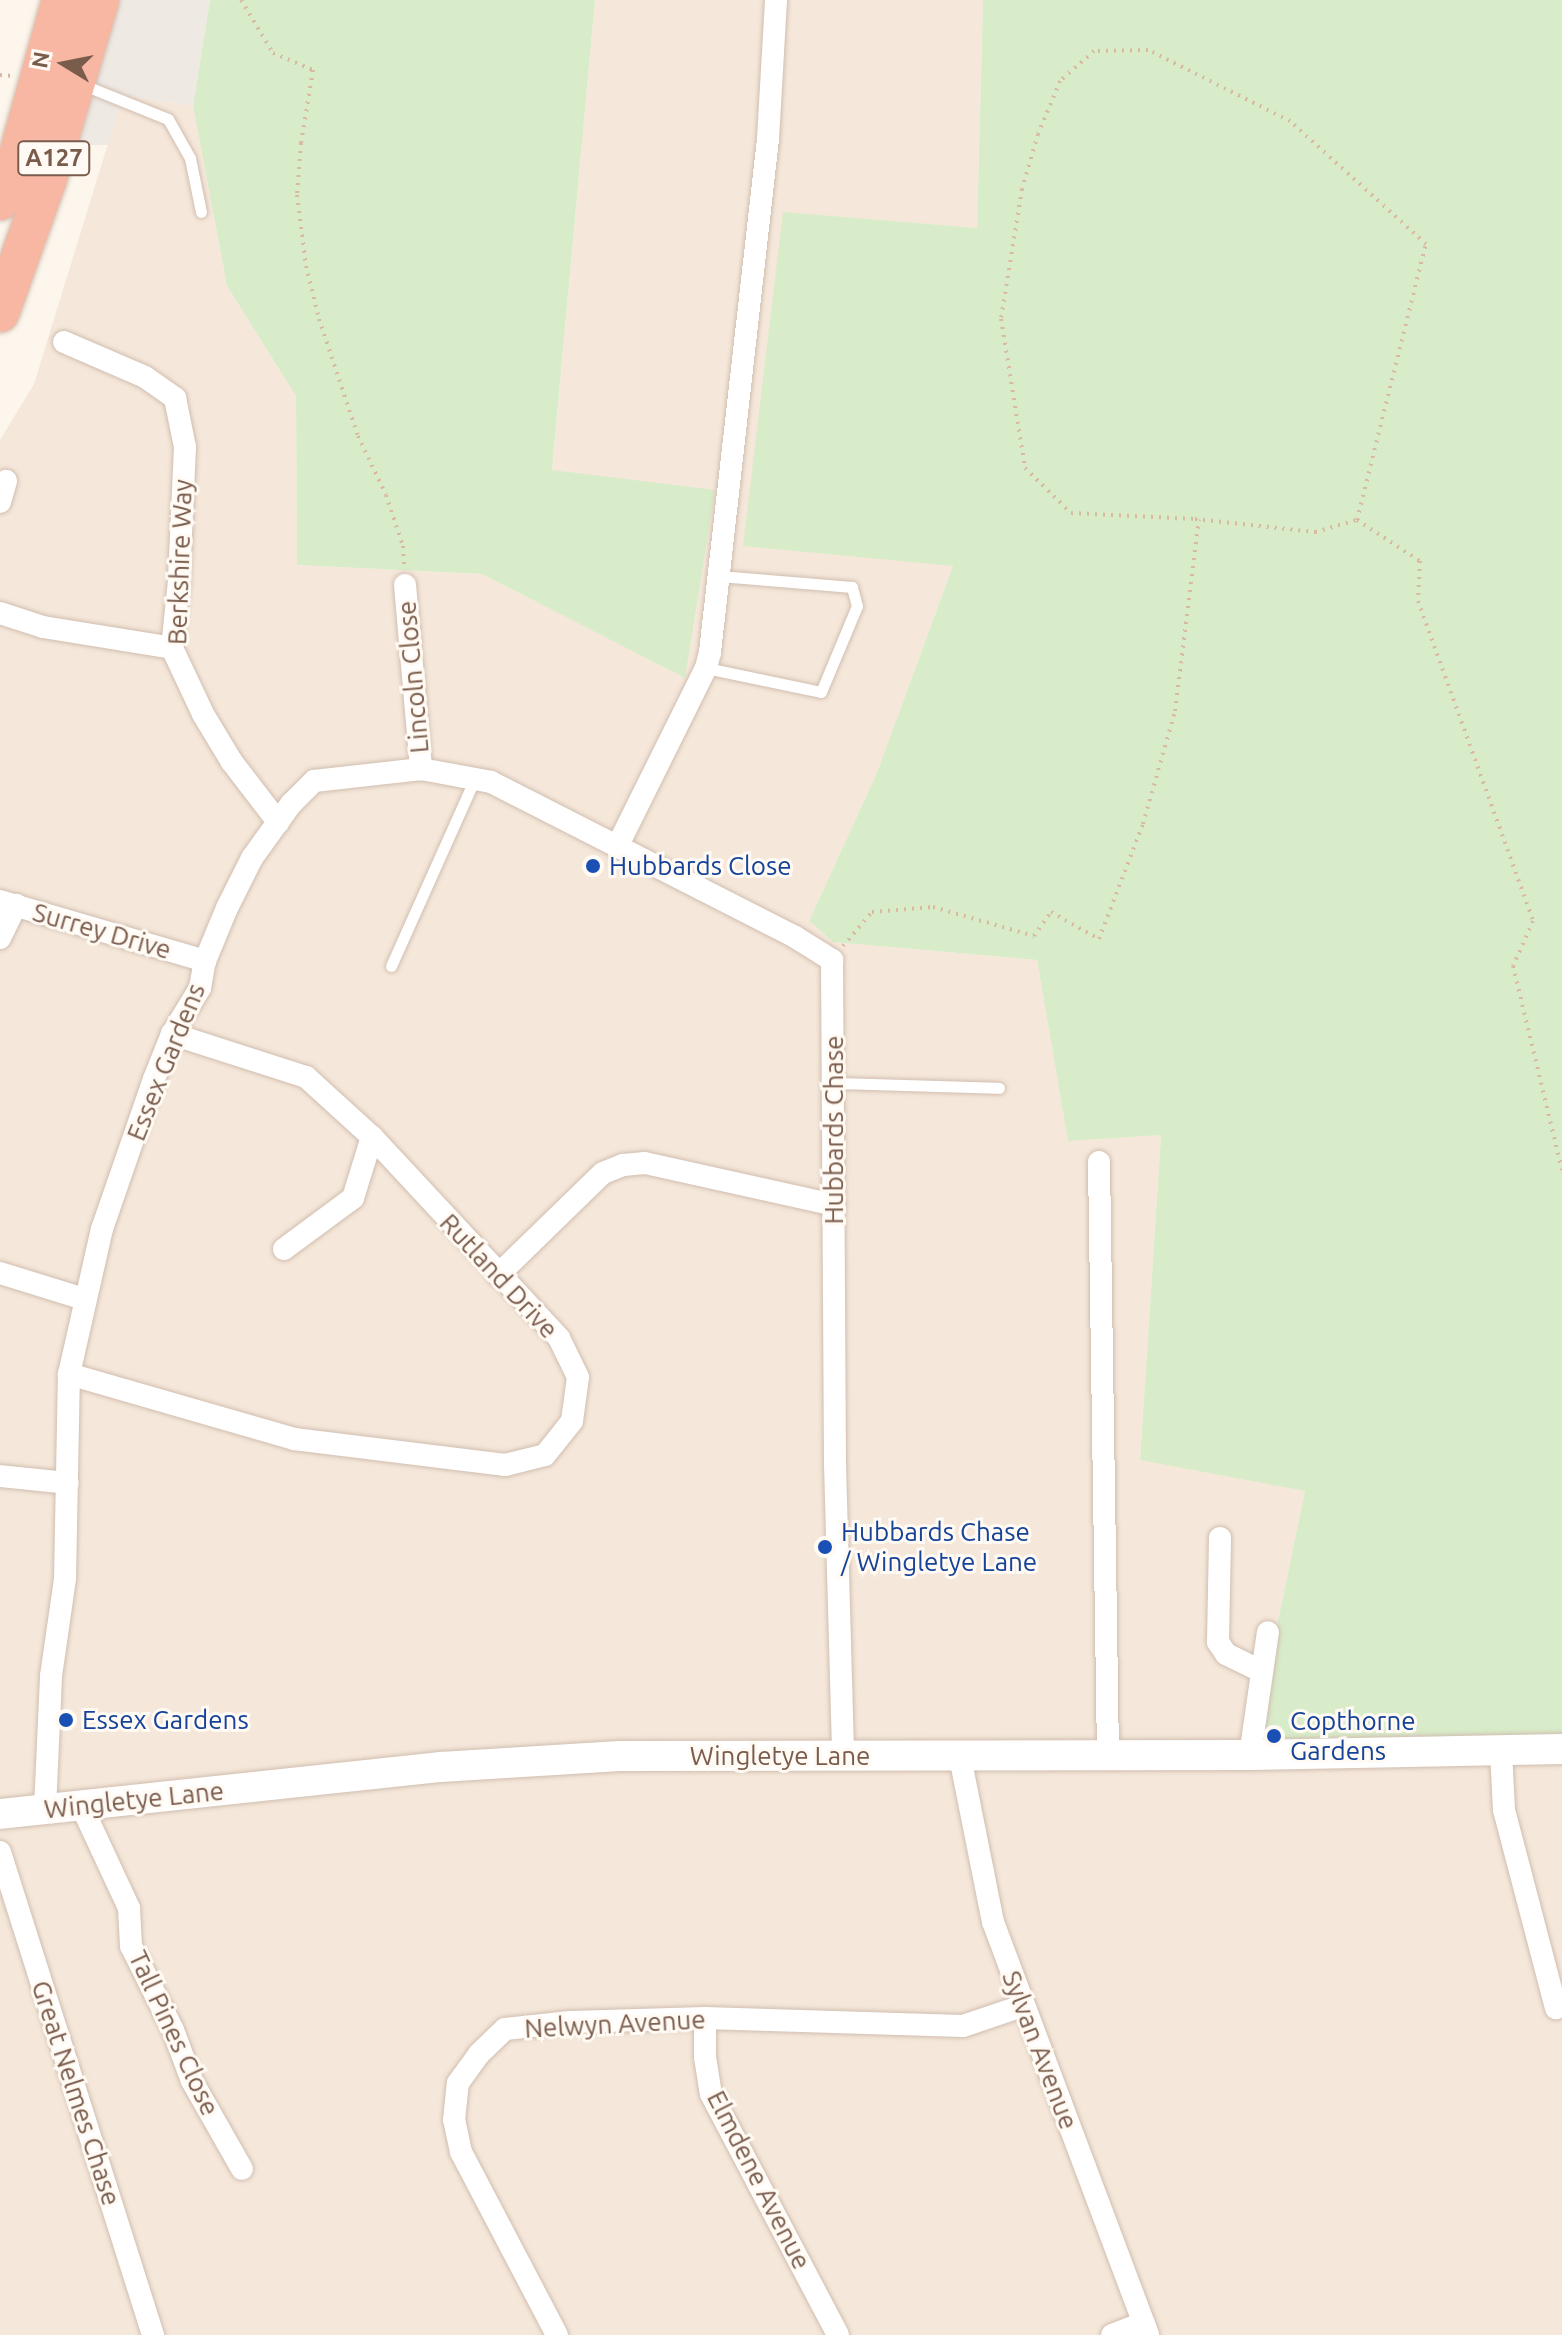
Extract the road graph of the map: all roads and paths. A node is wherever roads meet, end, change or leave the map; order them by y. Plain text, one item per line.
1 (61, 0) edge
2 (100, 0) edge
3 (241, 0) edge
4 (776, 0) edge
5 (76, 83) junction
6 (0, 201) edge
7 (201, 212) dead end
8 (0, 313) edge
9 (64, 342) dead end
10 (1199, 519) junction
11 (1357, 520) junction
12 (719, 576) junction
13 (405, 585) joint
14 (0, 613) edge
15 (172, 648) junction
16 (708, 660) junction
17 (421, 769) junction
18 (475, 778) junction
19 (278, 822) junction
20 (617, 847) junction
21 (8, 903) edge
22 (0, 938) edge
23 (832, 960) junction
24 (205, 961) junction
25 (391, 966) dead end
26 (172, 1034) junction
27 (835, 1083) junction
28 (999, 1088) dead end
29 (372, 1137) junction
30 (1099, 1162) dead end
31 (1562, 1170) edge
32 (834, 1205) junction
33 (284, 1249) dead end
34 (0, 1273) edge
35 (498, 1275) junction
36 (84, 1299) junction
37 (69, 1374) junction
38 (0, 1476) edge
39 (68, 1483) junction
40 (1220, 1538) dead end
41 (1268, 1632) dead end
42 (1261, 1671) junction
43 (1562, 1749) edge
44 (1501, 1751) junction
45 (1108, 1754) junction
46 (1250, 1755) junction
47 (843, 1757) junction
48 (960, 1757) junction
49 (81, 1805) junction
50 (45, 1809) junction
51 (0, 1814) edge
52 (0, 1852) edge
53 (1022, 2006) junction
54 (1556, 2008) dead end
55 (705, 2018) junction
56 (242, 2169) dead end
57 (1146, 2329) edge
58 (153, 2335) edge
59 (557, 2335) edge
60 (838, 2335) edge
61 (1112, 2335) edge

1 - 6 highway, A127
2 - 5 highway, A127
3 - 13 path
4 - 12 street
5 - 7 lane
5 - 8 highway, A127
9 - 15 street, Berkshire Way
10 - 11 path
10 - 11 path
10 - 23 path
11 - 31 path
12 - 16 street
12 - 16 lane
13 - 17 street, Lincoln Close
14 - 15 street
15 - 19 street, Berkshire Way
16 - 20 street
17 - 18 street
17 - 19 street, Essex Gardens
18 - 20 street
18 - 25 lane
19 - 24 street, Essex Gardens
20 - 23 street
21 - 22 street
21 - 24 street, Surrey Drive
23 - 27 street, Hubbards Chase
24 - 26 street, Essex Gardens
26 - 29 street, Rutland Drive
26 - 36 street, Essex Gardens
27 - 28 lane
27 - 32 street, Hubbards Chase
29 - 33 street
29 - 35 street, Rutland Drive
30 - 45 street
32 - 35 street
32 - 47 street, Hubbards Chase
34 - 36 street
35 - 37 street, Rutland Drive
36 - 37 street, Essex Gardens
37 - 39 street, Essex Gardens
38 - 39 street
39 - 50 street, Essex Gardens
40 - 42 street
41 - 42 street
42 - 46 street
43 - 44 street, Wingletye Lane
44 - 46 street, Wingletye Lane
44 - 54 street
45 - 46 street, Wingletye Lane
45 - 48 street, Wingletye Lane
47 - 48 street, Wingletye Lane
47 - 49 street, Wingletye Lane
48 - 53 street, Sylvan Avenue
49 - 50 street, Wingletye Lane
49 - 56 street, Tall Pines Close
50 - 51 street, Wingletye Lane
52 - 58 street, Great Nelmes Chase
53 - 55 street, Nelwyn Avenue
53 - 57 street, Sylvan Avenue
55 - 59 street, Nelwyn Avenue
55 - 60 street, Elmdene Avenue
57 - 61 street

